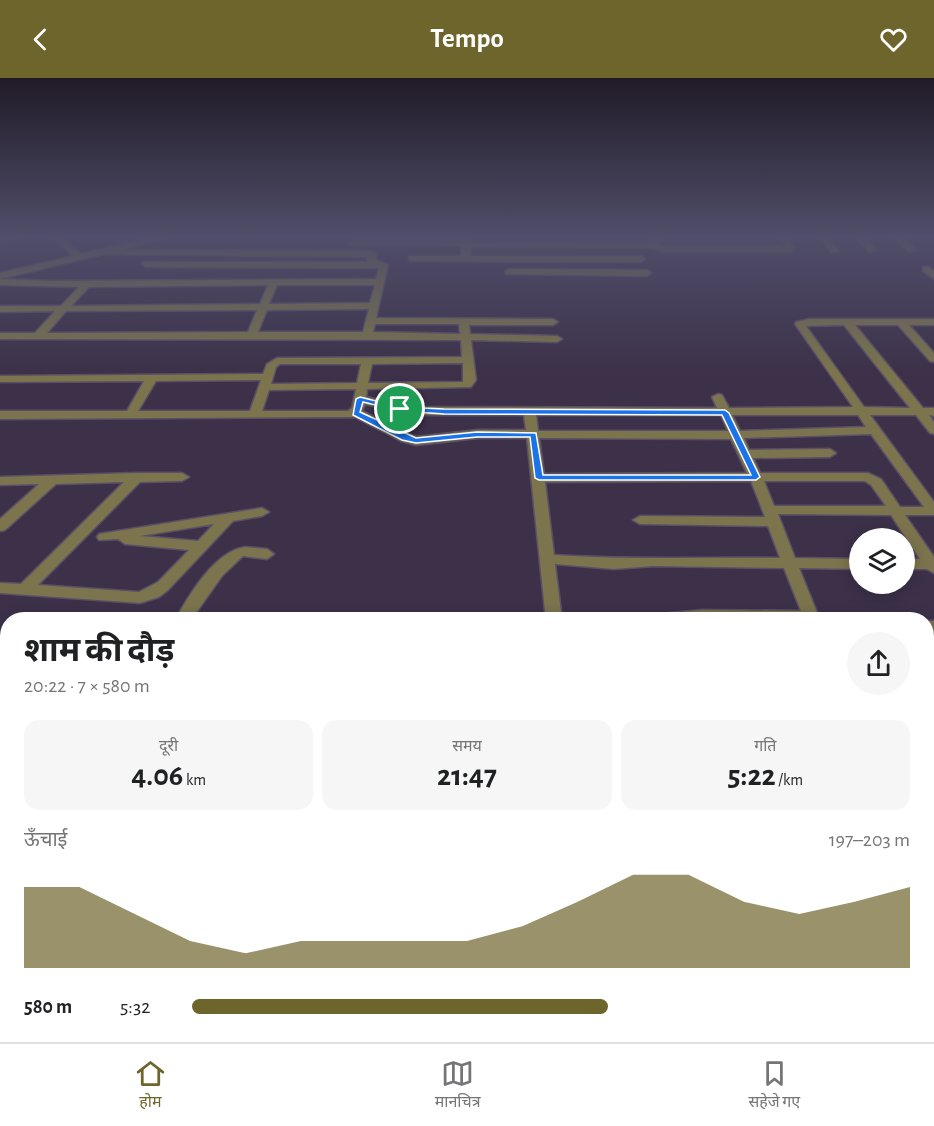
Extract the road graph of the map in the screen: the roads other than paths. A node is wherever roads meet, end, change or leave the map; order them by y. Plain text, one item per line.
1 (0, 282) edge
2 (379, 282) joint
3 (86, 284) junction
4 (130, 284) joint
5 (273, 284) junction
6 (265, 306) junction
7 (375, 306) junction
8 (65, 308) junction
9 (0, 309) edge
10 (371, 321) junction
11 (464, 321) junction
12 (553, 322) dead end
13 (847, 322) junction
14 (901, 322) junction
15 (934, 322) edge
16 (252, 334) junction
17 (366, 335) junction
18 (0, 336) edge
19 (39, 336) junction
20 (465, 337) junction
21 (557, 339) dead end
22 (934, 359) edge
23 (367, 360) junction
24 (467, 360) junction
25 (152, 378) junction
26 (0, 379) edge
27 (266, 382) junction
28 (362, 386) junction
29 (718, 397) dead end
30 (360, 399) junction
31 (861, 411) junction
32 (478, 412) junction
33 (530, 412) junction
34 (920, 412) junction
35 (934, 412) edge
36 (356, 413) junction
37 (725, 413) junction
38 (0, 414) edge
39 (131, 414) junction
40 (255, 415) junction
41 (875, 430) junction
42 (934, 430) edge
43 (477, 434) junction
44 (533, 435) junction
45 (736, 435) junction
46 (830, 453) dead end
47 (745, 454) junction
48 (137, 477) junction
49 (182, 477) dead end
50 (756, 477) junction
51 (539, 478) junction
52 (53, 479) junction
53 (0, 481) edge
54 (894, 509) junction
55 (934, 511) edge
56 (262, 512) dead end
57 (771, 516) junction
58 (229, 517) junction
59 (640, 520) dead end
60 (0, 527) edge
61 (80, 534) junction
62 (104, 537) junction
63 (202, 546) junction
64 (267, 554) dead end
65 (548, 559) junction
66 (790, 564) junction
67 (849, 564) edge
68 (915, 565) edge
69 (933, 566) edge
70 (0, 588) edge
71 (24, 590) junction
72 (188, 612) edge
73 (554, 612) edge
74 (810, 612) edge

1 - 3 street
2 - 5 street
2 - 7 street
3 - 4 street
3 - 8 street
4 - 5 street
5 - 6 street
6 - 7 street
6 - 8 street
6 - 16 street
7 - 10 street
8 - 9 street
8 - 19 street
10 - 11 street
10 - 17 street
11 - 12 street
11 - 20 street
13 - 14 street
13 - 31 street
13 - 34 street
14 - 15 street
14 - 22 street
16 - 17 street
16 - 19 street
17 - 20 street
18 - 19 street
20 - 21 street
20 - 24 street
23 - 24 street
23 - 27 street
23 - 28 street
24 - 28 street
25 - 26 street
25 - 27 street
25 - 39 street
27 - 28 street
27 - 40 street
28 - 30 street
29 - 37 street
30 - 32 street
30 - 36 street
31 - 34 street
31 - 37 street
31 - 41 street
32 - 33 street
32 - 43 street
33 - 37 street
33 - 44 street
34 - 35 street
34 - 42 street
36 - 40 street
36 - 43 street
37 - 45 street
38 - 39 street
39 - 40 street
41 - 45 street
41 - 55 street
43 - 44 street
44 - 45 street
44 - 51 street
45 - 47 street
46 - 47 street
47 - 50 street
48 - 49 street
48 - 52 street
48 - 61 street
50 - 51 street
50 - 54 street
50 - 57 street
51 - 65 street
52 - 53 street
52 - 60 street
54 - 55 street
54 - 57 street
54 - 69 street
56 - 58 street
57 - 59 street
57 - 66 street
58 - 62 street
58 - 63 street
61 - 62 street
61 - 71 street
62 - 63 street
63 - 71 street
64 - 72 street
65 - 66 street
65 - 73 street
66 - 67 street
66 - 74 street
68 - 69 street
70 - 71 street

